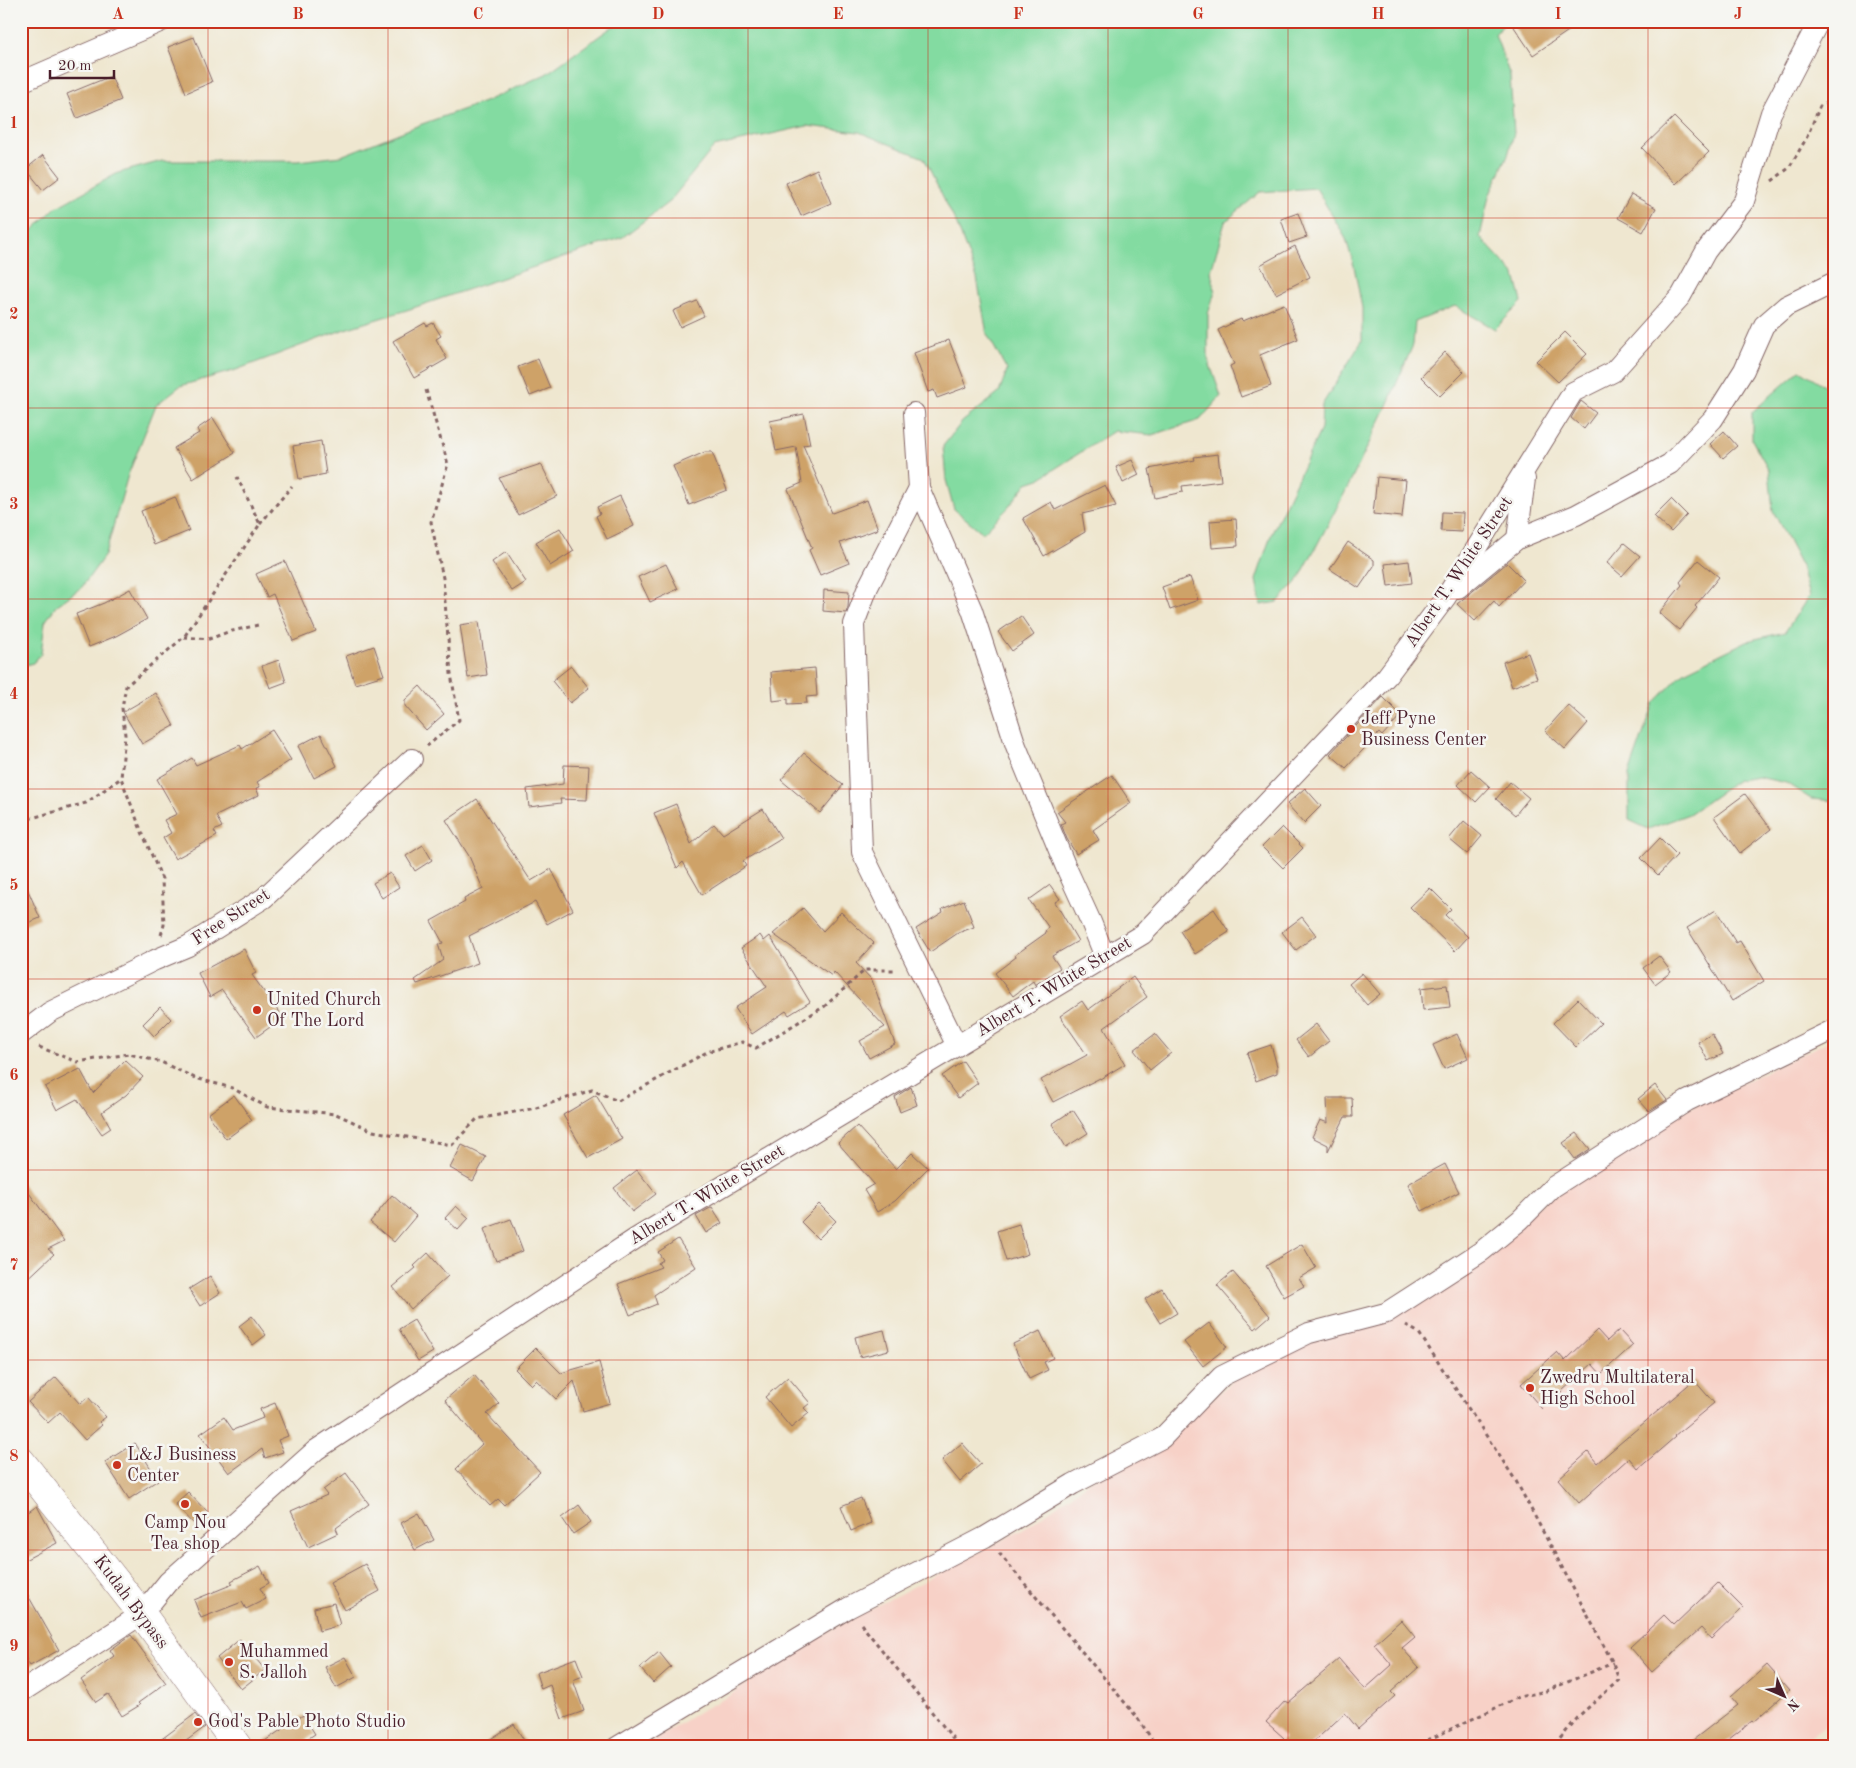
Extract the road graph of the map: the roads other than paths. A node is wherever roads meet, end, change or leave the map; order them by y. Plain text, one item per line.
1 (162, 21) edge
2 (1819, 21) edge
3 (21, 82) edge
4 (1835, 282) edge
5 (914, 413) dead end
6 (1527, 470) junction
7 (919, 488) junction
8 (1517, 539) junction
9 (1446, 597) junction
10 (412, 760) road end
11 (1105, 958) junction
12 (1835, 1030) edge
13 (26, 1041) edge
14 (957, 1046) junction
15 (21, 1461) edge
16 (142, 1614) junction
17 (21, 1692) edge
18 (238, 1747) edge
19 (617, 1747) edge

1 - 3 street
2 - 6 street, Albert T. White Street
4 - 8 street
5 - 7 street
6 - 8 street
6 - 9 street, Albert T. White Street
7 - 11 street
7 - 14 street
8 - 9 street
9 - 11 street, Albert T. White Street
10 - 13 street, Free Street
11 - 14 street, Albert T. White Street
12 - 19 street
14 - 16 street, Albert T. White Street
15 - 16 street, Kudah Bypass
16 - 17 street, Albert T. White Street
16 - 18 street, Kudah Bypass

